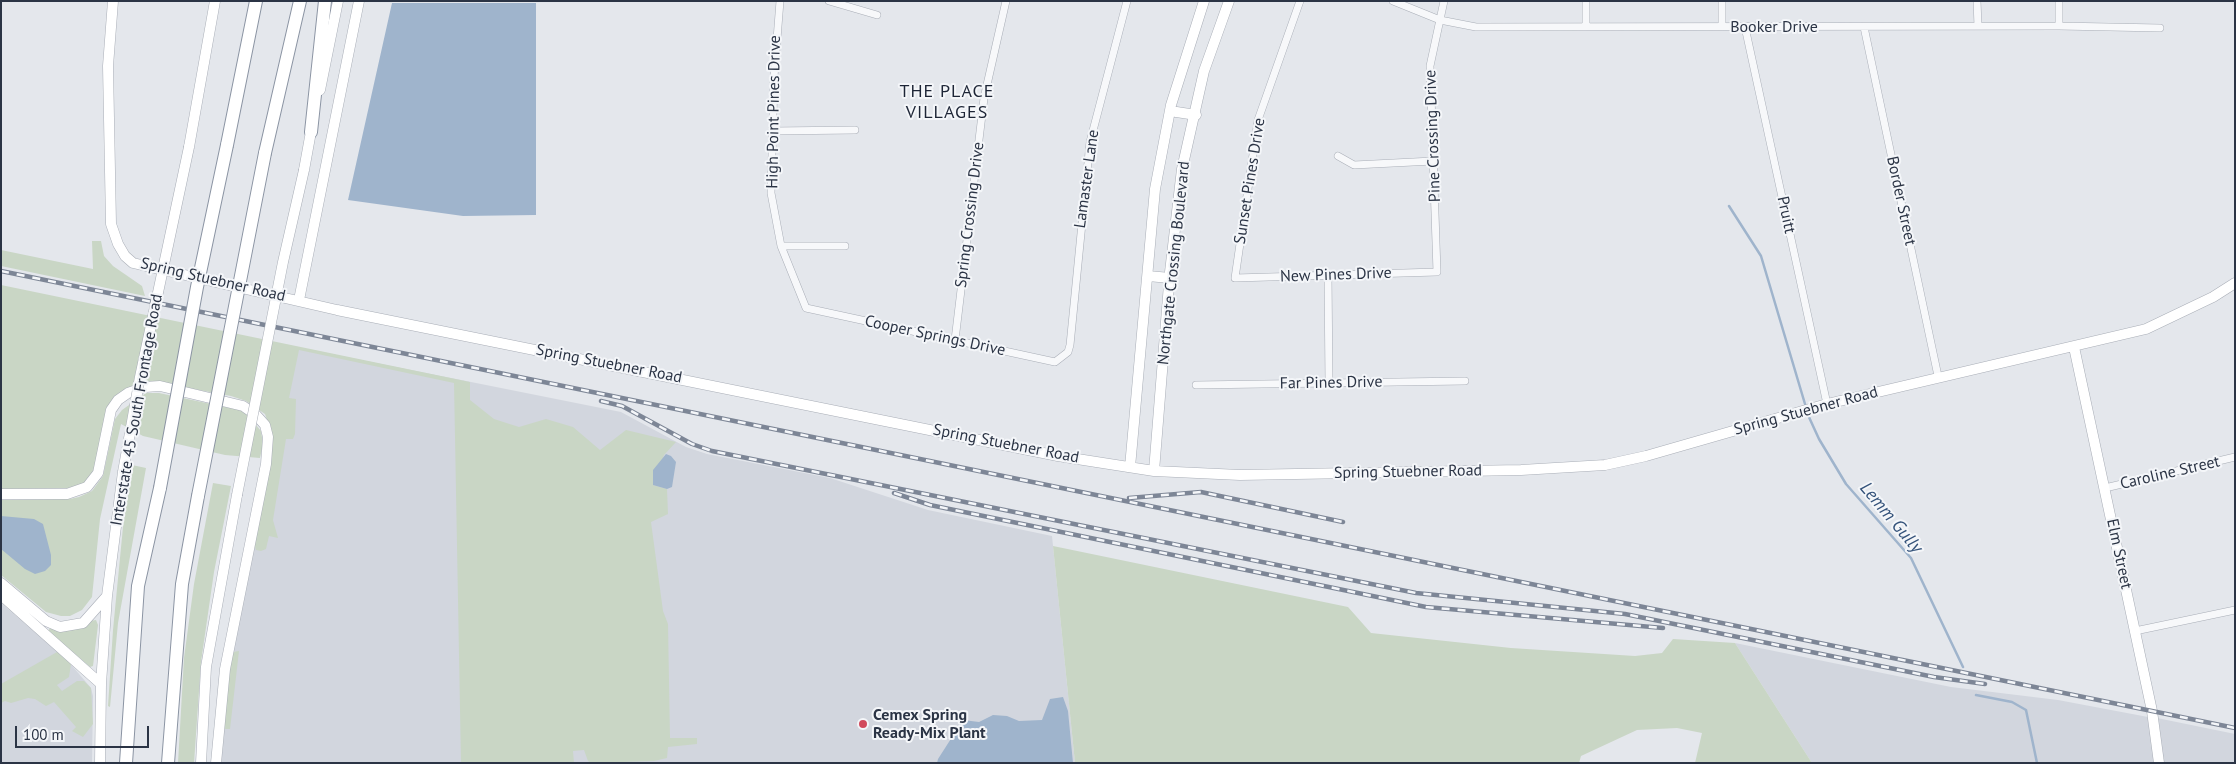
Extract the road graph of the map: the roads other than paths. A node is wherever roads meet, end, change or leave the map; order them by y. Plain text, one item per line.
1 (113, 1) edge
2 (215, 1) edge
3 (256, 1) edge
4 (300, 1) edge
5 (325, 1) edge
6 (338, 1) edge
7 (359, 1) edge
8 (780, 1) edge
9 (829, 1) edge
10 (1006, 1) edge
11 (1127, 1) edge
12 (1204, 1) edge
13 (1228, 1) edge
14 (1300, 1) edge
15 (1393, 1) edge
16 (1444, 1) edge
17 (1586, 1) edge
18 (1722, 1) edge
19 (1977, 1) edge
20 (2059, 1) edge
21 (877, 15) dead end
22 (1440, 20) junction
23 (1586, 26) junction
24 (1864, 26) junction
25 (1978, 26) junction
26 (2059, 26) junction
27 (1722, 27) junction
28 (1745, 27) junction
29 (2160, 28) dead end
30 (1170, 111) junction
31 (1196, 115) junction
32 (855, 130) dead end
33 (773, 131) junction
34 (311, 132) junction
35 (1338, 156) dead end
36 (1433, 161) junction
37 (781, 246) junction
38 (845, 246) dead end
39 (1437, 272) joint
40 (1328, 275) junction
41 (1148, 276) junction
42 (1170, 278) junction
43 (1235, 278) joint
44 (2235, 283) edge
45 (299, 300) junction
46 (806, 308) joint
47 (955, 340) junction
48 (2074, 347) junction
49 (1062, 358) joint
50 (1938, 376) junction
51 (1465, 381) dead end
52 (1329, 383) junction
53 (1196, 385) dead end
54 (1827, 404) junction
55 (2235, 457) edge
56 (1130, 467) junction
57 (1154, 471) junction
58 (2105, 488) junction
59 (1, 494) edge
60 (1, 583) edge
61 (1, 595) edge
62 (107, 596) junction
63 (2235, 610) edge
64 (2135, 631) junction
65 (102, 684) junction
66 (100, 763) edge
67 (126, 763) edge
68 (168, 763) edge
69 (201, 763) edge
70 (216, 763) edge
71 (2159, 763) edge

1 - 45 main road, Spring Stuebner Road
2 - 62 main road, Interstate 45 South Frontage Road, bridge
3 - 67 highway, bridge
4 - 68 highway, bridge
5 - 34 highway
6 - 34 main road
7 - 45 main road
8 - 33 street, High Point Pines Drive
9 - 21 street
10 - 47 street, Spring Crossing Drive
11 - 49 street, Lamaster Lane
12 - 30 main road, Northgate Crossing Boulevard
13 - 31 main road, Northgate Crossing Boulevard
14 - 43 street, Sunset Pines Drive
15 - 22 street, Booker Drive
16 - 22 street, Pine Crossing Drive
17 - 23 street
18 - 27 street
19 - 25 street
20 - 26 street
22 - 23 street, Booker Drive
22 - 36 street, Pine Crossing Drive
23 - 27 street, Booker Drive
24 - 25 street, Booker Drive
24 - 28 street, Booker Drive
24 - 50 street, Border Street
25 - 26 street, Booker Drive
26 - 29 street, Booker Drive
27 - 28 street, Booker Drive
28 - 54 street, Pruitt
30 - 31 main road
30 - 41 main road, Northgate Crossing Boulevard
31 - 42 main road, Northgate Crossing Boulevard
32 - 33 street
33 - 37 street, High Point Pines Drive
34 - 69 main road, bridge
35 - 36 street
36 - 39 street, Pine Crossing Drive
37 - 38 street
37 - 46 street, High Point Pines Drive
39 - 40 street, New Pines Drive
40 - 43 street, New Pines Drive
40 - 52 street
41 - 42 main road
41 - 56 main road, Northgate Crossing Boulevard
42 - 57 main road, Northgate Crossing Boulevard
44 - 48 main road, Spring Stuebner Road
45 - 56 main road, Spring Stuebner Road
46 - 47 street, Cooper Springs Drive
47 - 49 street, Cooper Springs Drive
48 - 50 main road, Spring Stuebner Road
48 - 58 main road, Elm Street
50 - 54 main road, Spring Stuebner Road
51 - 52 street, Far Pines Drive
52 - 53 street, Far Pines Drive
54 - 57 main road, Spring Stuebner Road
55 - 58 street, Caroline Street
56 - 57 main road, Spring Stuebner Road
58 - 64 main road, Elm Street
59 - 70 main road
60 - 62 main road
61 - 65 main road
62 - 65 main road, Interstate 45 South Frontage Road
63 - 64 street
64 - 71 main road, Elm Street
65 - 66 main road, Interstate 45 South Frontage Road

